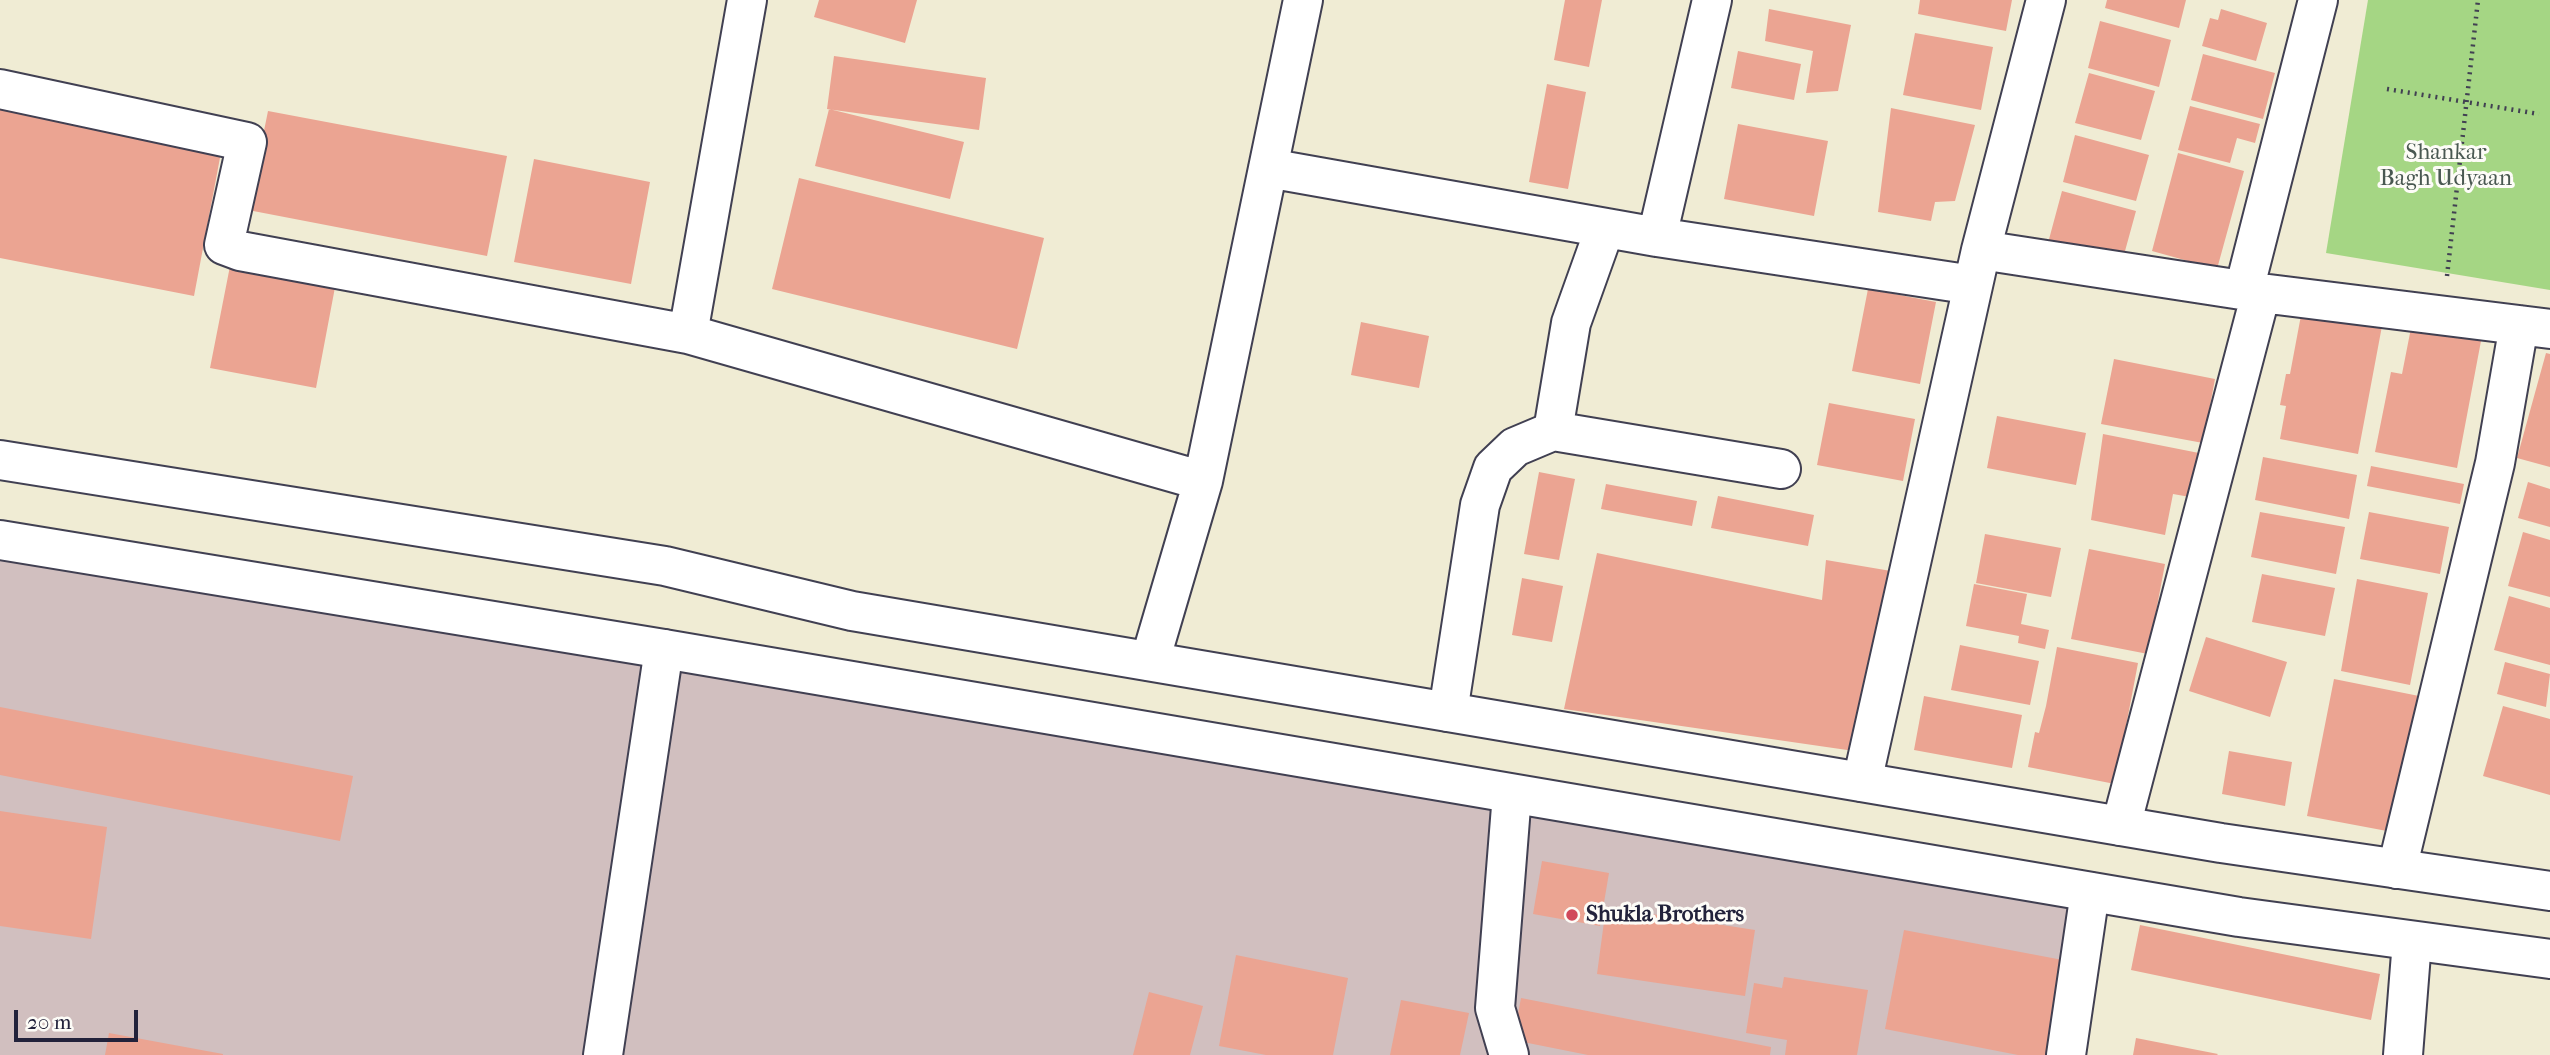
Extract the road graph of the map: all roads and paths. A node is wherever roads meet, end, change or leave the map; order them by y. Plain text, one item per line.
1 (747, 0) edge
2 (1303, 0) edge
3 (1712, 0) edge
4 (2046, 0) edge
5 (2318, 0) edge
6 (2479, 0) edge
7 (0, 89) edge
8 (2387, 89) dead end
9 (2466, 103) junction
10 (2539, 114) dead end
11 (1268, 168) junction
12 (1605, 228) junction
13 (1657, 237) junction
14 (1977, 268) junction
15 (2253, 291) junction
16 (2443, 315) junction
17 (2535, 327) edge
18 (688, 334) junction
19 (1553, 431) junction
20 (0, 460) edge
21 (1781, 469) dead end
22 (1203, 481) junction
23 (0, 540) edge
24 (664, 649) junction
25 (1150, 661) junction
26 (1448, 712) junction
27 (1862, 782) junction
28 (1512, 794) junction
29 (2121, 826) junction
30 (2397, 869) junction
31 (2550, 891) edge
32 (2090, 892) junction
33 (2412, 941) junction
34 (2550, 959) edge
35 (603, 1055) edge
36 (1509, 1055) edge
37 (2066, 1055) edge
38 (2403, 1055) edge

1 - 18 street
2 - 11 street
3 - 13 street
4 - 14 street
5 - 15 street
6 - 9 path
7 - 18 street
8 - 9 path
9 - 10 path
9 - 16 path
11 - 12 street
11 - 22 street
12 - 13 street
12 - 19 street
13 - 14 street
14 - 15 street
14 - 27 street
15 - 16 street
15 - 29 street
16 - 17 street
17 - 30 street
18 - 22 street
19 - 21 street
19 - 26 street
20 - 25 street
22 - 25 street
23 - 24 street
24 - 28 street
24 - 35 street
25 - 26 street
26 - 27 street
27 - 29 street
28 - 32 street
28 - 36 street
29 - 30 street
30 - 31 street
32 - 33 street
32 - 37 street
33 - 34 street
33 - 38 street

